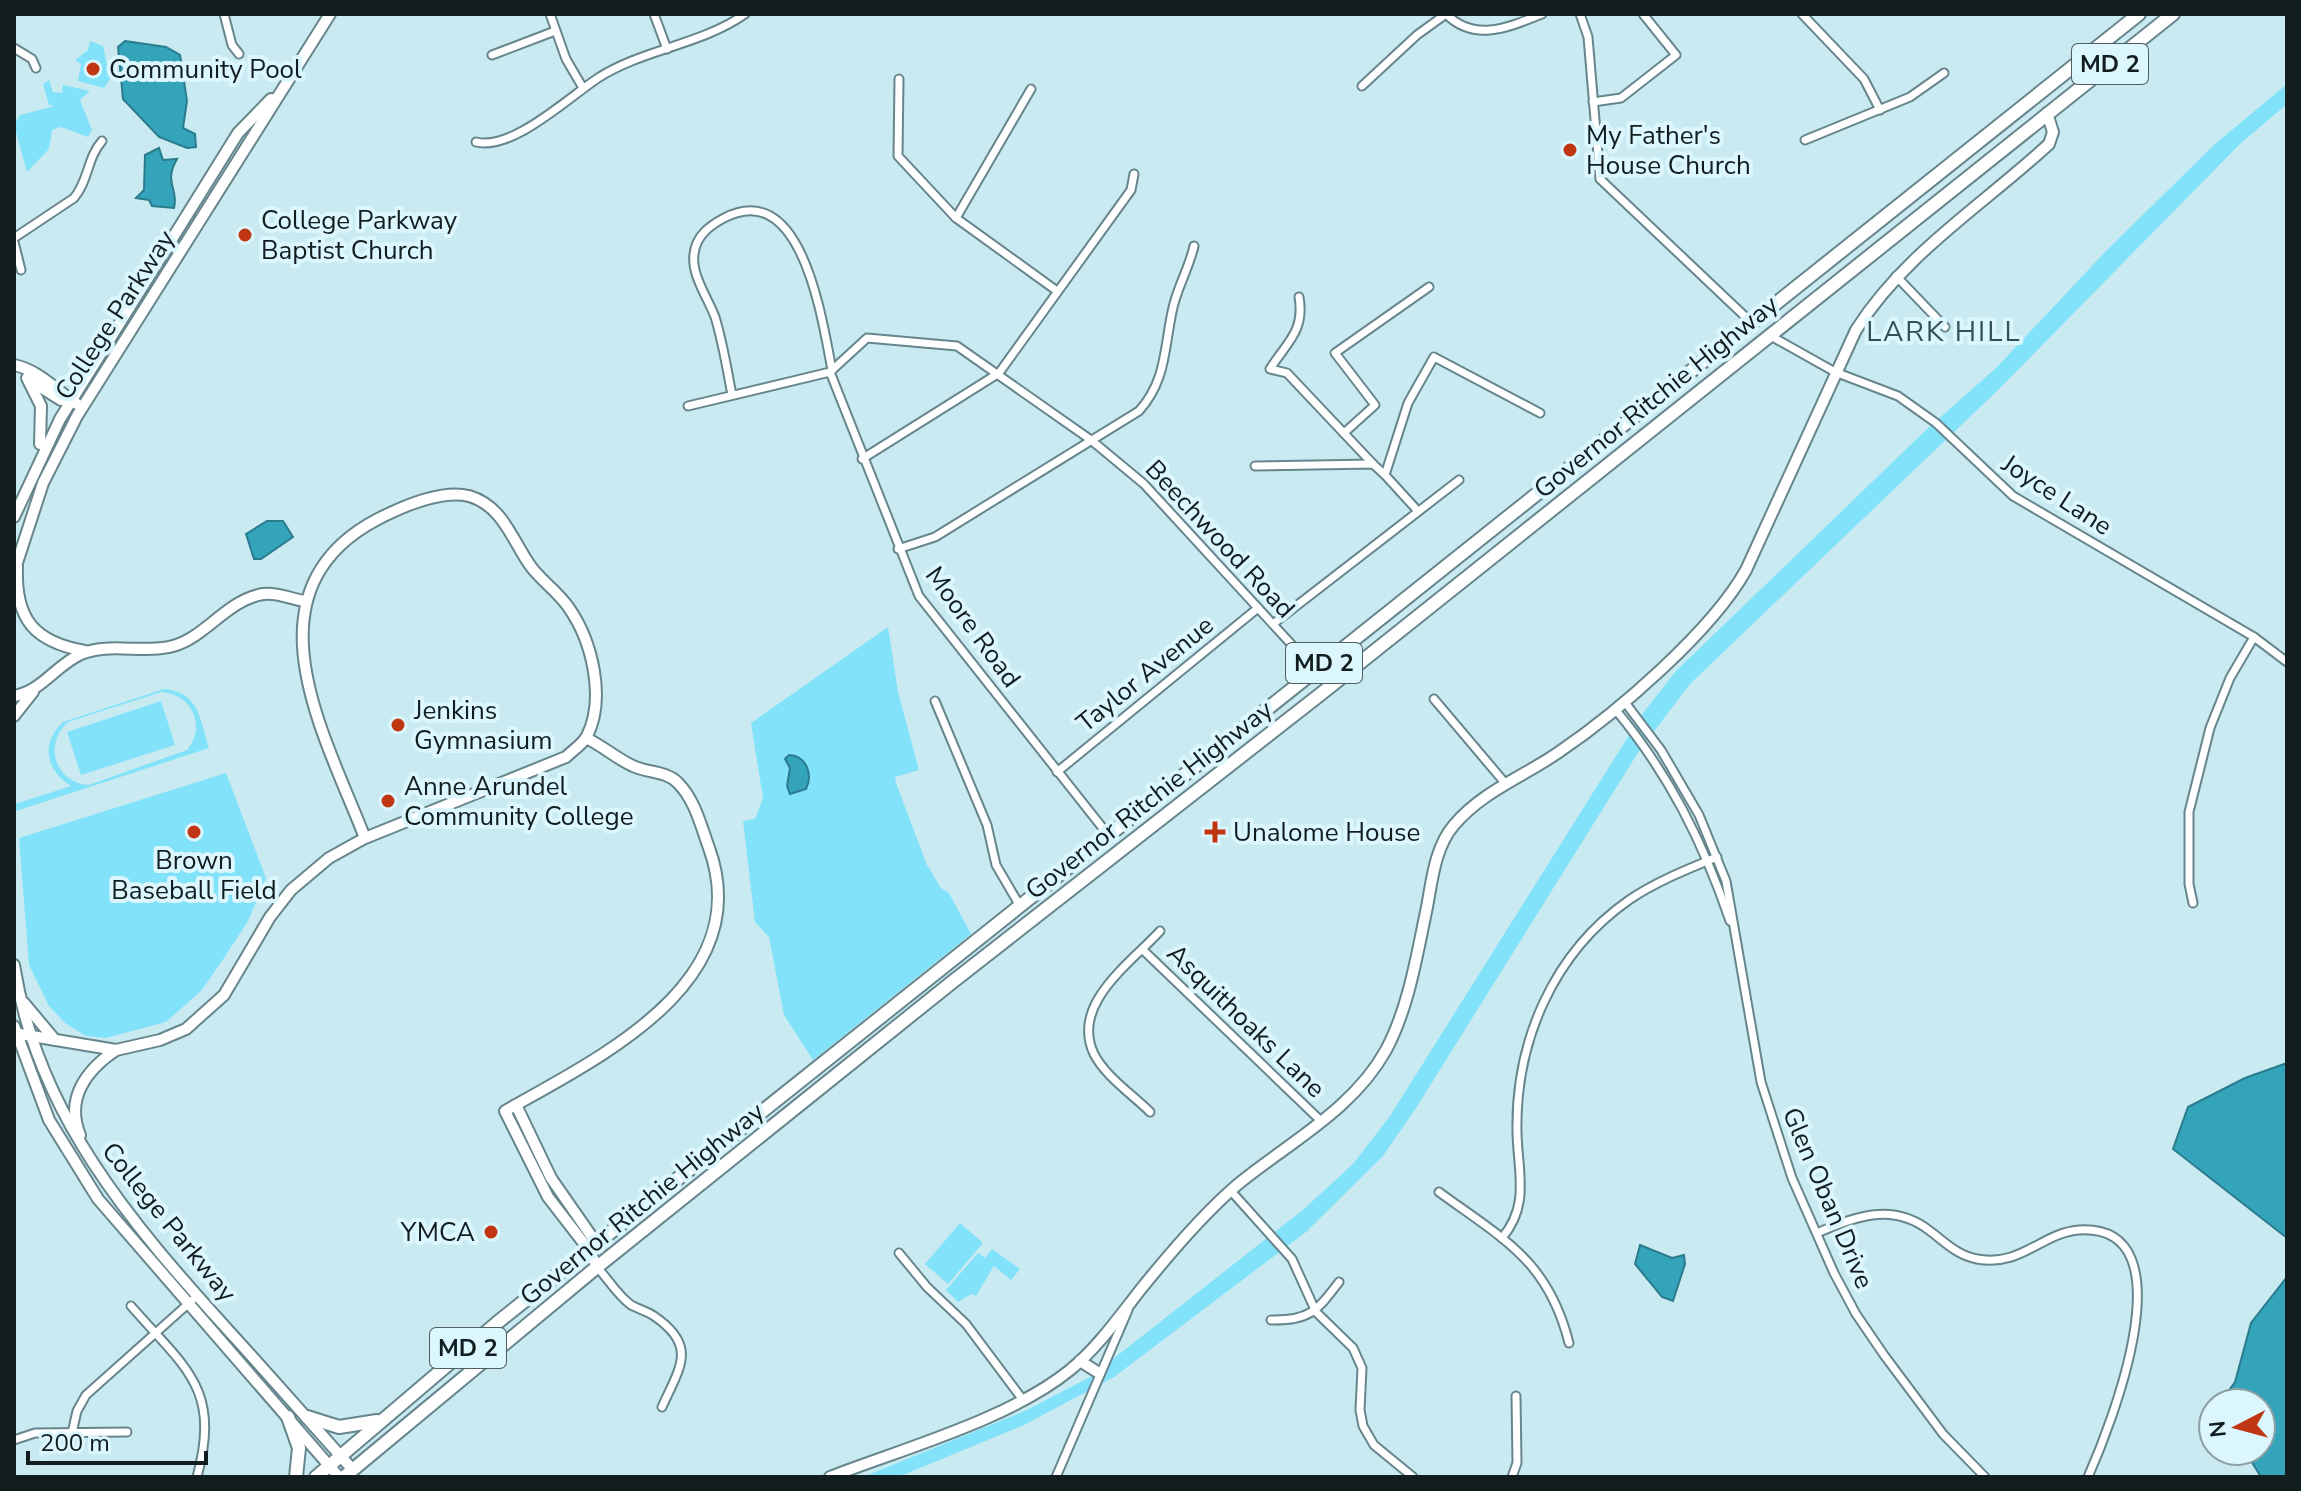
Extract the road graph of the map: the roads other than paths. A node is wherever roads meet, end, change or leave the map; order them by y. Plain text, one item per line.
1 (224, 14) edge
2 (330, 14) edge
3 (550, 14) edge
4 (654, 14) edge
5 (745, 14) edge
6 (1446, 14) edge
7 (1542, 14) edge
8 (1580, 14) edge
9 (1643, 14) edge
10 (1802, 14) edge
11 (2139, 14) edge
12 (2173, 14) edge
13 (555, 31) junction
14 (14, 48) edge
15 (667, 49) junction
16 (239, 54) dead end
17 (492, 55) dead end
18 (36, 68) dead end
19 (1944, 73) dead end
20 (899, 79) dead end
21 (1362, 86) dead end
22 (2051, 86) junction
23 (583, 88) junction
24 (1031, 89) dead end
25 (278, 92) junction
26 (1593, 102) junction
27 (1880, 110) junction
28 (2047, 113) junction
29 (238, 133) junction
30 (1805, 140) dead end
31 (102, 141) dead end
32 (476, 142) dead end
33 (1134, 174) dead end
34 (223, 187) junction
35 (188, 213) junction
36 (956, 218) junction
37 (14, 240) edge
38 (1194, 246) dead end
39 (21, 270) dead end
40 (1896, 276) junction
41 (1429, 287) dead end
42 (1057, 291) junction
43 (1299, 297) dead end
44 (1784, 299) junction
45 (1753, 324) junction
46 (1945, 327) dead end
47 (1769, 335) junction
48 (14, 367) edge
49 (831, 371) junction
50 (1724, 371) junction
51 (1835, 372) junction
52 (999, 373) junction
53 (27, 378) junction
54 (732, 395) junction
55 (71, 400) junction
56 (688, 406) dead end
57 (82, 407) junction
58 (1540, 413) dead end
59 (1344, 433) junction
60 (1091, 440) junction
61 (862, 459) junction
62 (1373, 464) junction
63 (1255, 466) dead end
64 (32, 471) junction
65 (1385, 475) junction
66 (1459, 480) dead end
67 (1417, 510) junction
68 (14, 517) edge
69 (898, 549) junction
70 (18, 555) junction
71 (14, 572) edge
72 (1425, 584) junction
73 (305, 601) junction
74 (1434, 601) junction
75 (1258, 608) junction
76 (1273, 624) junction
77 (2254, 637) junction
78 (87, 652) junction
79 (2287, 662) edge
80 (1315, 670) junction
81 (36, 687) junction
82 (14, 696) edge
83 (1434, 699) dead end
84 (935, 701) dead end
85 (1620, 705) junction
86 (14, 716) edge
87 (586, 738) junction
88 (1057, 772) junction
89 (1679, 780) junction
90 (1505, 783) junction
91 (1670, 784) junction
92 (1699, 815) junction
93 (1690, 820) junction
94 (1109, 836) junction
95 (365, 838) junction
96 (1713, 859) junction
97 (1051, 883) junction
98 (1061, 896) junction
99 (2193, 903) dead end
100 (1020, 906) junction
101 (1160, 931) dead end
102 (1143, 950) junction
103 (14, 965) edge
104 (20, 998) junction
105 (15, 1031) edge
106 (30, 1036) junction
107 (57, 1041) junction
108 (116, 1050) junction
109 (14, 1057) edge
110 (35, 1091) junction
111 (516, 1105) junction
112 (1150, 1112) dead end
113 (1322, 1122) junction
114 (91, 1164) junction
115 (1231, 1191) junction
116 (1439, 1192) dead end
117 (1817, 1233) junction
118 (1502, 1238) junction
119 (594, 1246) junction
120 (899, 1253) dead end
121 (597, 1267) junction
122 (1339, 1282) dead end
123 (197, 1296) junction
124 (1132, 1301) junction
125 (188, 1305) junction
126 (131, 1306) dead end
127 (1316, 1312) junction
128 (1271, 1320) dead end
129 (154, 1333) junction
130 (1569, 1343) dead end
131 (1080, 1361) junction
132 (1099, 1373) junction
133 (1516, 1396) dead end
134 (1023, 1400) junction
135 (662, 1407) dead end
136 (288, 1417) junction
137 (307, 1417) junction
138 (384, 1419) junction
139 (127, 1432) dead end
140 (72, 1433) junction
141 (14, 1440) edge
142 (340, 1456) junction
143 (329, 1466) junction
144 (345, 1475) edge
145 (197, 1477) edge
146 (296, 1477) edge
147 (316, 1477) edge
148 (830, 1477) edge
149 (1056, 1477) edge
150 (1413, 1477) edge
151 (1512, 1477) edge
152 (1985, 1477) edge
153 (2088, 1477) edge

1 - 16 street
2 - 25 street, College Parkway
3 - 13 street
4 - 15 street
5 - 15 street
6 - 7 street
6 - 21 street
8 - 26 street
9 - 26 street
10 - 27 street
11 - 22 highway, Governor Ritchie Highway / MD 2
12 - 28 highway, Governor Ritchie Highway / MD 2
13 - 17 street
13 - 23 street
14 - 18 street
15 - 23 street
19 - 27 street
20 - 36 street
22 - 28 highway
22 - 44 highway, Governor Ritchie Highway / MD 2
23 - 32 street
24 - 36 street
25 - 29 street, College Parkway
25 - 34 street, College Parkway
26 - 45 street
27 - 30 street
28 - 40 street
28 - 47 highway, Governor Ritchie Highway / MD 2
29 - 34 street
29 - 35 street, College Parkway
31 - 37 street
33 - 42 street
34 - 35 street
34 - 57 street, College Parkway
35 - 55 street, College Parkway
36 - 42 street
37 - 39 street
38 - 60 street
40 - 46 street
40 - 51 street
41 - 59 street
42 - 52 street
43 - 59 street
44 - 45 highway, Governor Ritchie Highway / MD 2
44 - 47 highway
45 - 50 highway
45 - 72 highway, Governor Ritchie Highway / MD 2
47 - 50 highway, Governor Ritchie Highway / MD 2
47 - 51 street, Joyce Lane
48 - 53 street
48 - 55 street
49 - 52 street, Beechwood Road
49 - 54 street
49 - 54 street, Moore Road
49 - 61 street, Moore Road
50 - 74 highway, Governor Ritchie Highway / MD 2
51 - 77 street, Joyce Lane
51 - 85 street
52 - 60 street, Beechwood Road
52 - 61 street
53 - 55 street
53 - 64 street
54 - 56 street
55 - 57 street
55 - 64 street, College Parkway
57 - 70 street, College Parkway
58 - 65 street
59 - 62 street
60 - 69 street
60 - 75 street, Beechwood Road
61 - 69 street, Moore Road
62 - 63 street
62 - 65 street
64 - 68 street, College Parkway
65 - 67 street
66 - 67 street
67 - 76 street
69 - 88 street, Moore Road
70 - 71 street, College Parkway
70 - 78 street
72 - 74 highway
72 - 80 highway, Governor Ritchie Highway / MD 2
73 - 78 street
73 - 87 street
73 - 95 street
74 - 98 highway, Governor Ritchie Highway / MD 2
75 - 76 street, Beechwood Road
75 - 88 street, Taylor Avenue
76 - 80 street, Beechwood Road
77 - 79 street, Joyce Lane
77 - 99 street
78 - 81 street
80 - 94 highway, Governor Ritchie Highway / MD 2
81 - 82 street
81 - 86 street
83 - 90 street
84 - 100 street
85 - 89 street, Glen Oban Drive
85 - 90 street
85 - 91 street, Glen Oban Drive
87 - 95 street
87 - 111 street
88 - 94 street, Moore Road
89 - 91 street
89 - 92 street, Glen Oban Drive
90 - 113 street
91 - 93 street, Glen Oban Drive
92 - 93 street
92 - 96 street, Glen Oban Drive
93 - 96 street, Glen Oban Drive
94 - 97 highway, Governor Ritchie Highway / MD 2
95 - 108 street
96 - 117 street, Glen Oban Drive
96 - 118 street
97 - 98 highway
97 - 100 highway, Governor Ritchie Highway / MD 2
98 - 121 highway, Governor Ritchie Highway / MD 2
100 - 119 highway, Governor Ritchie Highway / MD 2
101 - 102 street
102 - 112 street
102 - 113 street, Asquithoaks Lane
103 - 104 street, College Parkway
104 - 106 street, College Parkway
104 - 107 street
105 - 106 street
105 - 110 street, College Parkway
106 - 107 street
106 - 114 street, College Parkway
107 - 108 street
108 - 114 street
109 - 110 street
110 - 125 street, College Parkway
111 - 119 street
111 - 119 street
113 - 115 street
114 - 123 street, College Parkway
115 - 124 street
115 - 127 street
116 - 118 street
117 - 152 street, Glen Oban Drive
117 - 153 street
118 - 130 street
119 - 121 street
119 - 138 highway, Governor Ritchie Highway / MD 2
120 - 134 street
121 - 135 street
121 - 144 highway, Governor Ritchie Highway / MD 2
122 - 127 street
123 - 125 street
123 - 137 street, College Parkway
124 - 131 street
124 - 132 street
125 - 129 street
125 - 136 street, College Parkway
126 - 129 street
127 - 128 street
127 - 150 street
129 - 140 street
129 - 145 street
131 - 132 street
131 - 134 street
132 - 149 street
133 - 151 street
134 - 148 street
136 - 143 street, College Parkway
136 - 146 highway
137 - 138 highway
137 - 142 street, College Parkway
138 - 142 highway, Governor Ritchie Highway / MD 2
139 - 140 street
140 - 141 street
142 - 143 highway, Governor Ritchie Highway / MD 2
142 - 144 street, College Parkway
143 - 144 street, College Parkway
143 - 147 highway, Governor Ritchie Highway / MD 2

